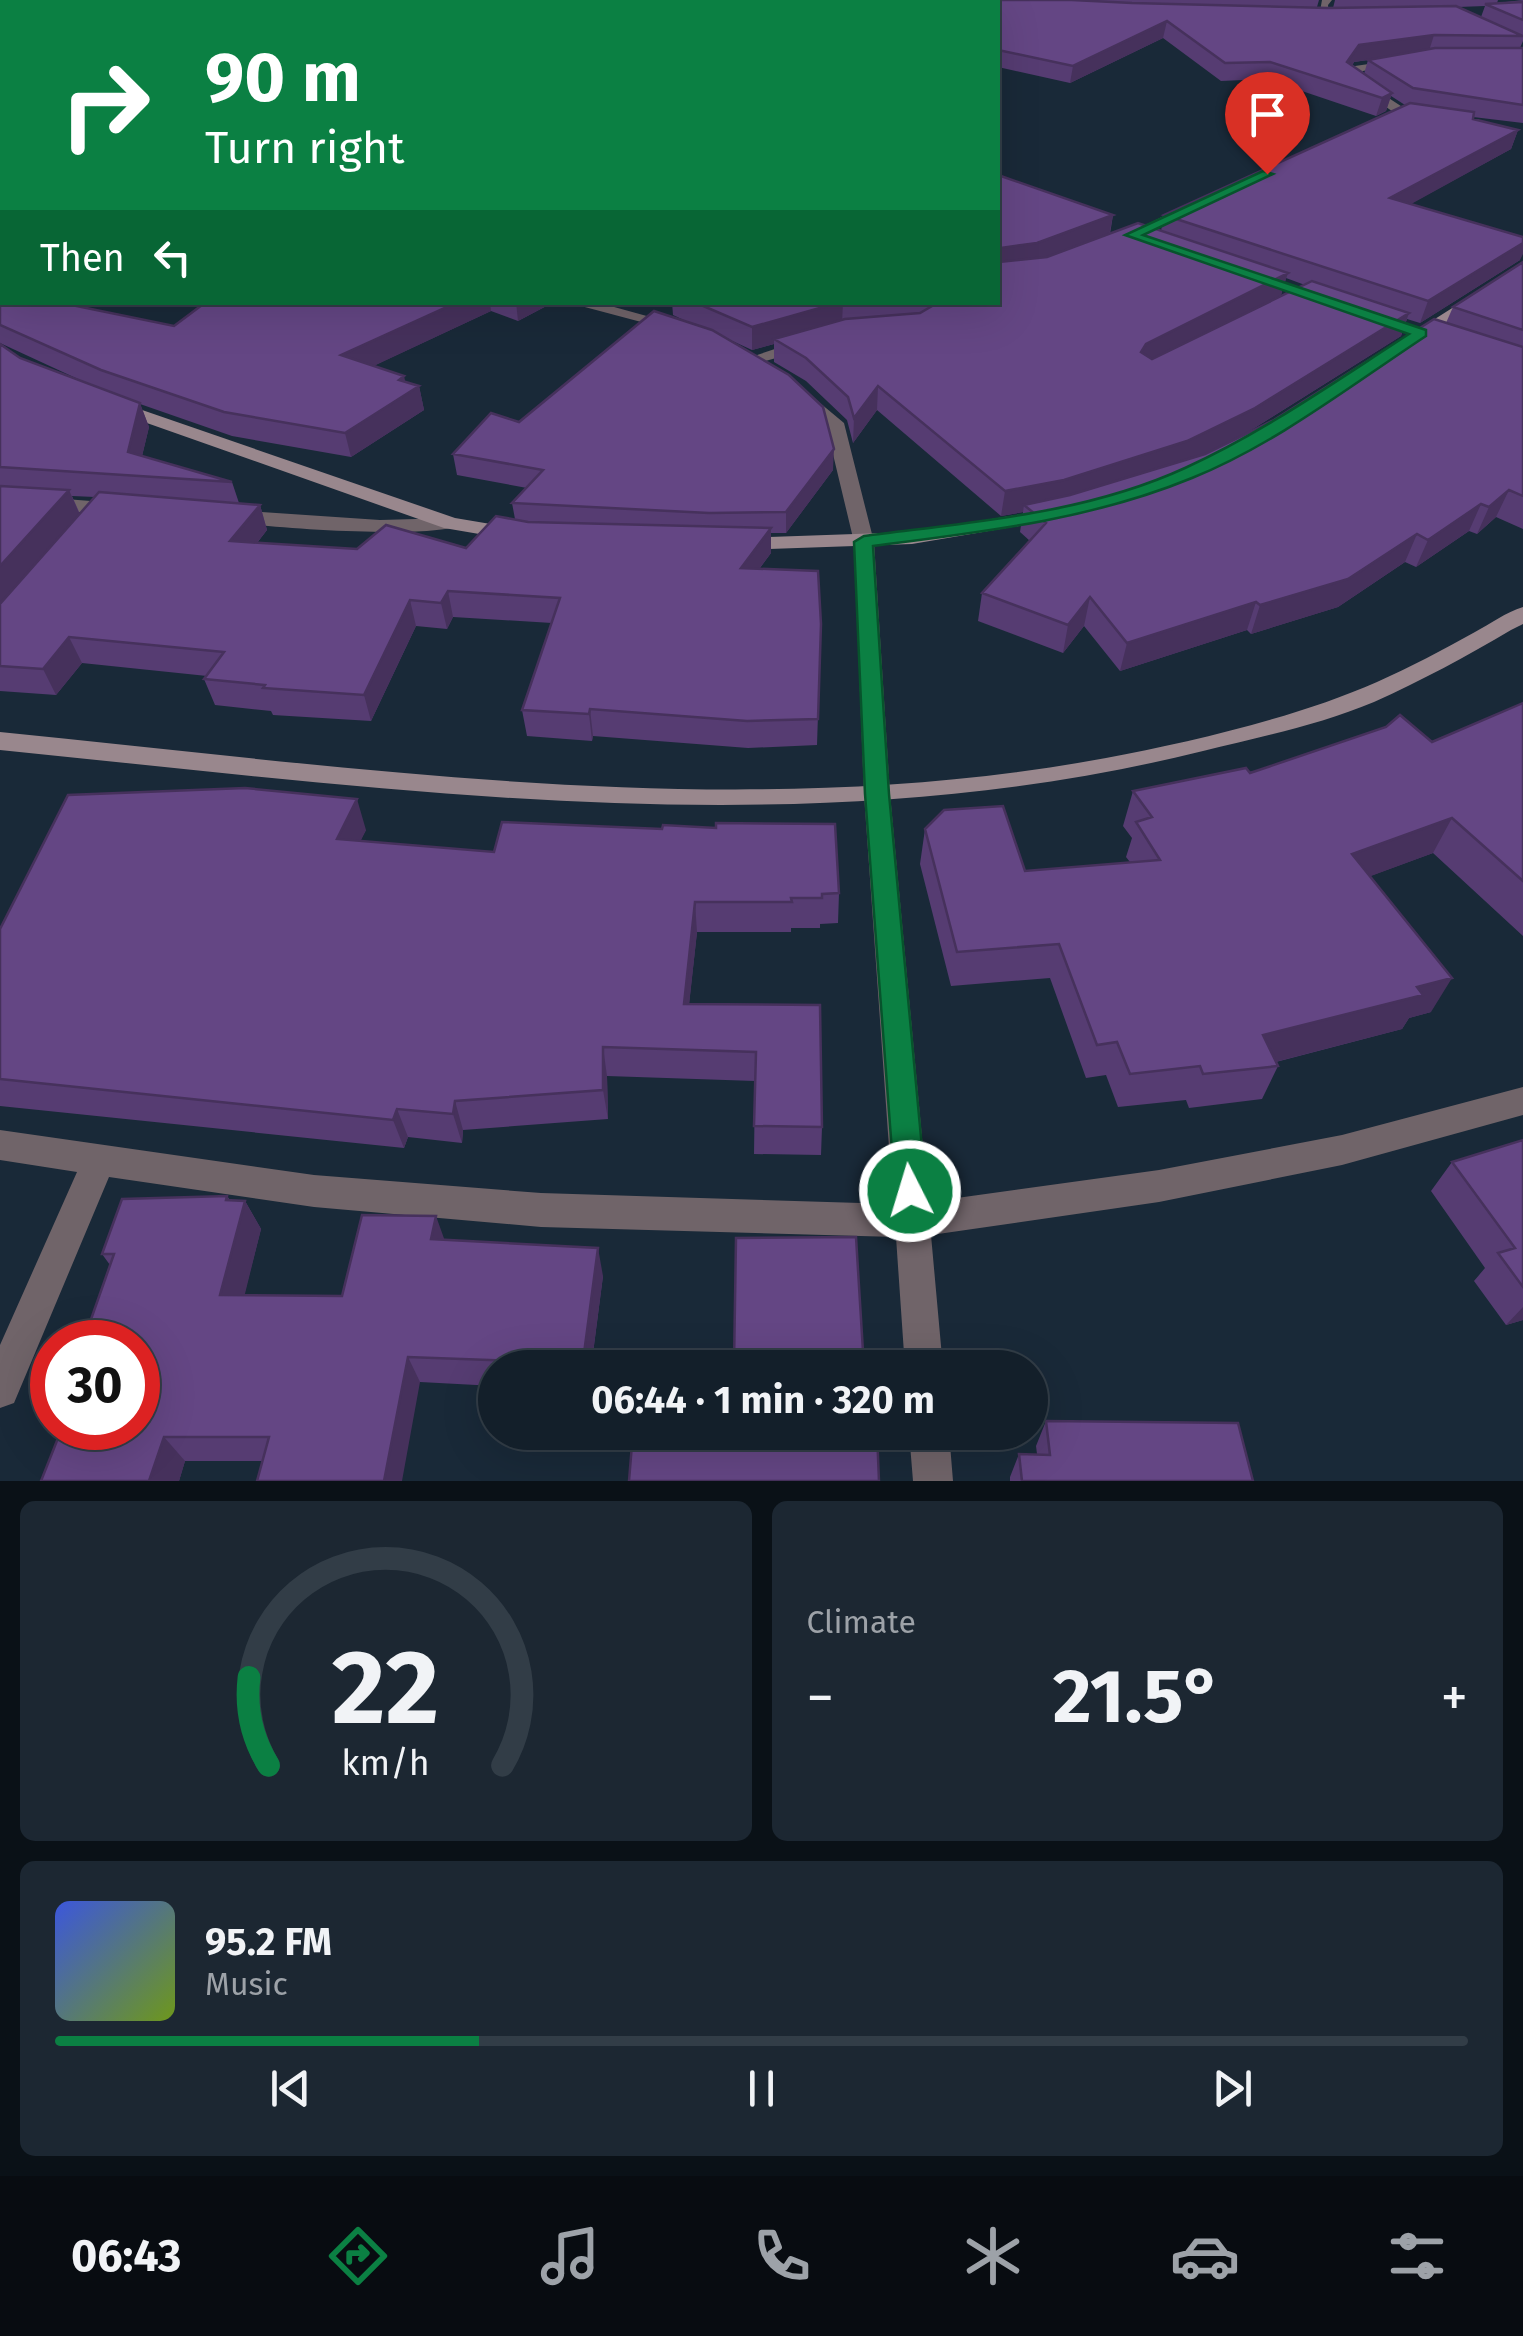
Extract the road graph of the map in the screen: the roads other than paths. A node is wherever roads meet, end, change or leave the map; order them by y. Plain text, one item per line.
1 (1327, 0) edge
2 (1324, 17) edge
3 (1413, 60) edge
4 (1403, 112) junction
5 (1420, 115) edge
6 (1385, 121) edge
7 (1204, 202) edge
8 (1114, 229) edge
9 (1131, 235) junction
10 (1148, 241) edge
11 (1102, 249) edge
12 (1523, 268) edge
13 (586, 305) edge
14 (1358, 312) edge
15 (686, 329) edge
16 (1420, 333) junction
17 (824, 338) edge
18 (1462, 348) edge
19 (1390, 353) edge
20 (103, 401) edge
21 (0, 500) edge
22 (1082, 508) edge
23 (142, 510) edge
24 (202, 514) edge
25 (451, 524) junction
26 (532, 537) edge
27 (864, 542) junction
28 (710, 544) edge
29 (1523, 614) edge
30 (0, 741) edge
31 (877, 794) junction
32 (1523, 1101) edge
33 (0, 1145) edge
34 (98, 1160) junction
35 (913, 1221) junction
36 (923, 1350) edge
37 (0, 1390) edge
38 (930, 1450) edge
39 (932, 1481) edge

1 - 2 street
3 - 4 street
4 - 5 street
4 - 6 street
7 - 9 street
8 - 9 street
9 - 10 street
9 - 11 street
12 - 16 street
13 - 15 street
14 - 16 street
16 - 18 street
16 - 19 street
17 - 27 street
20 - 25 street
21 - 23 street
22 - 27 street
24 - 25 street
25 - 26 street
27 - 28 street
27 - 31 street
29 - 31 street
30 - 31 street
31 - 35 street
32 - 35 street
33 - 34 street
34 - 35 street
34 - 37 street
35 - 36 street
38 - 39 street

